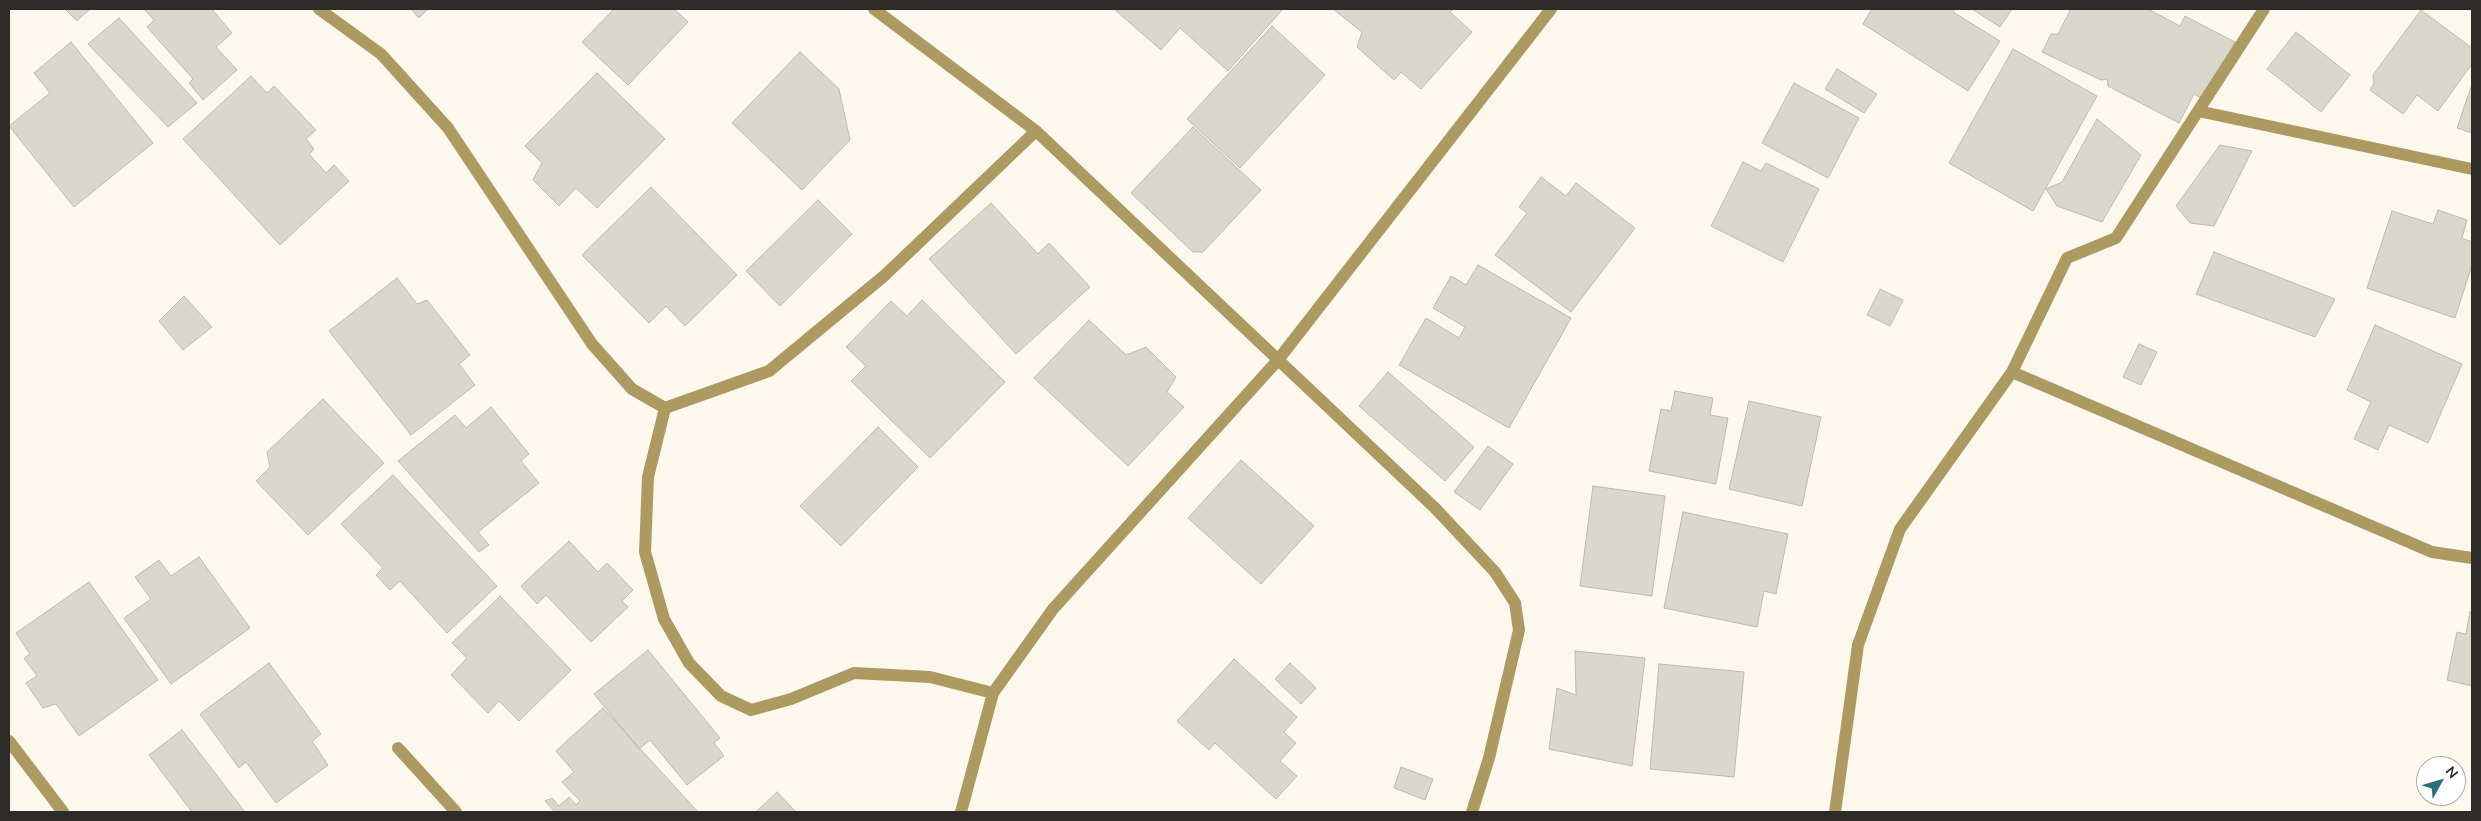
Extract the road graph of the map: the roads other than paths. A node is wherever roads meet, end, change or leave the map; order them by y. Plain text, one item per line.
1 (319, 9) edge
2 (874, 9) edge
3 (1550, 9) edge
4 (2264, 9) edge
5 (2198, 111) junction
6 (1036, 131) junction
7 (2472, 169) edge
8 (1278, 360) junction
9 (2012, 372) junction
10 (665, 408) junction
11 (2472, 558) edge
12 (993, 693) junction
13 (9, 741) edge
14 (398, 748) dead end
15 (63, 812) edge
16 (456, 812) edge
17 (962, 812) edge
18 (1472, 812) edge
19 (1835, 812) edge

1 - 10 street
2 - 6 street
3 - 8 street
4 - 5 street
5 - 7 street
5 - 9 street
6 - 8 street
6 - 10 street
8 - 12 street
8 - 18 street
9 - 11 street
9 - 19 street
10 - 12 street
12 - 17 street
13 - 15 street
14 - 16 street

